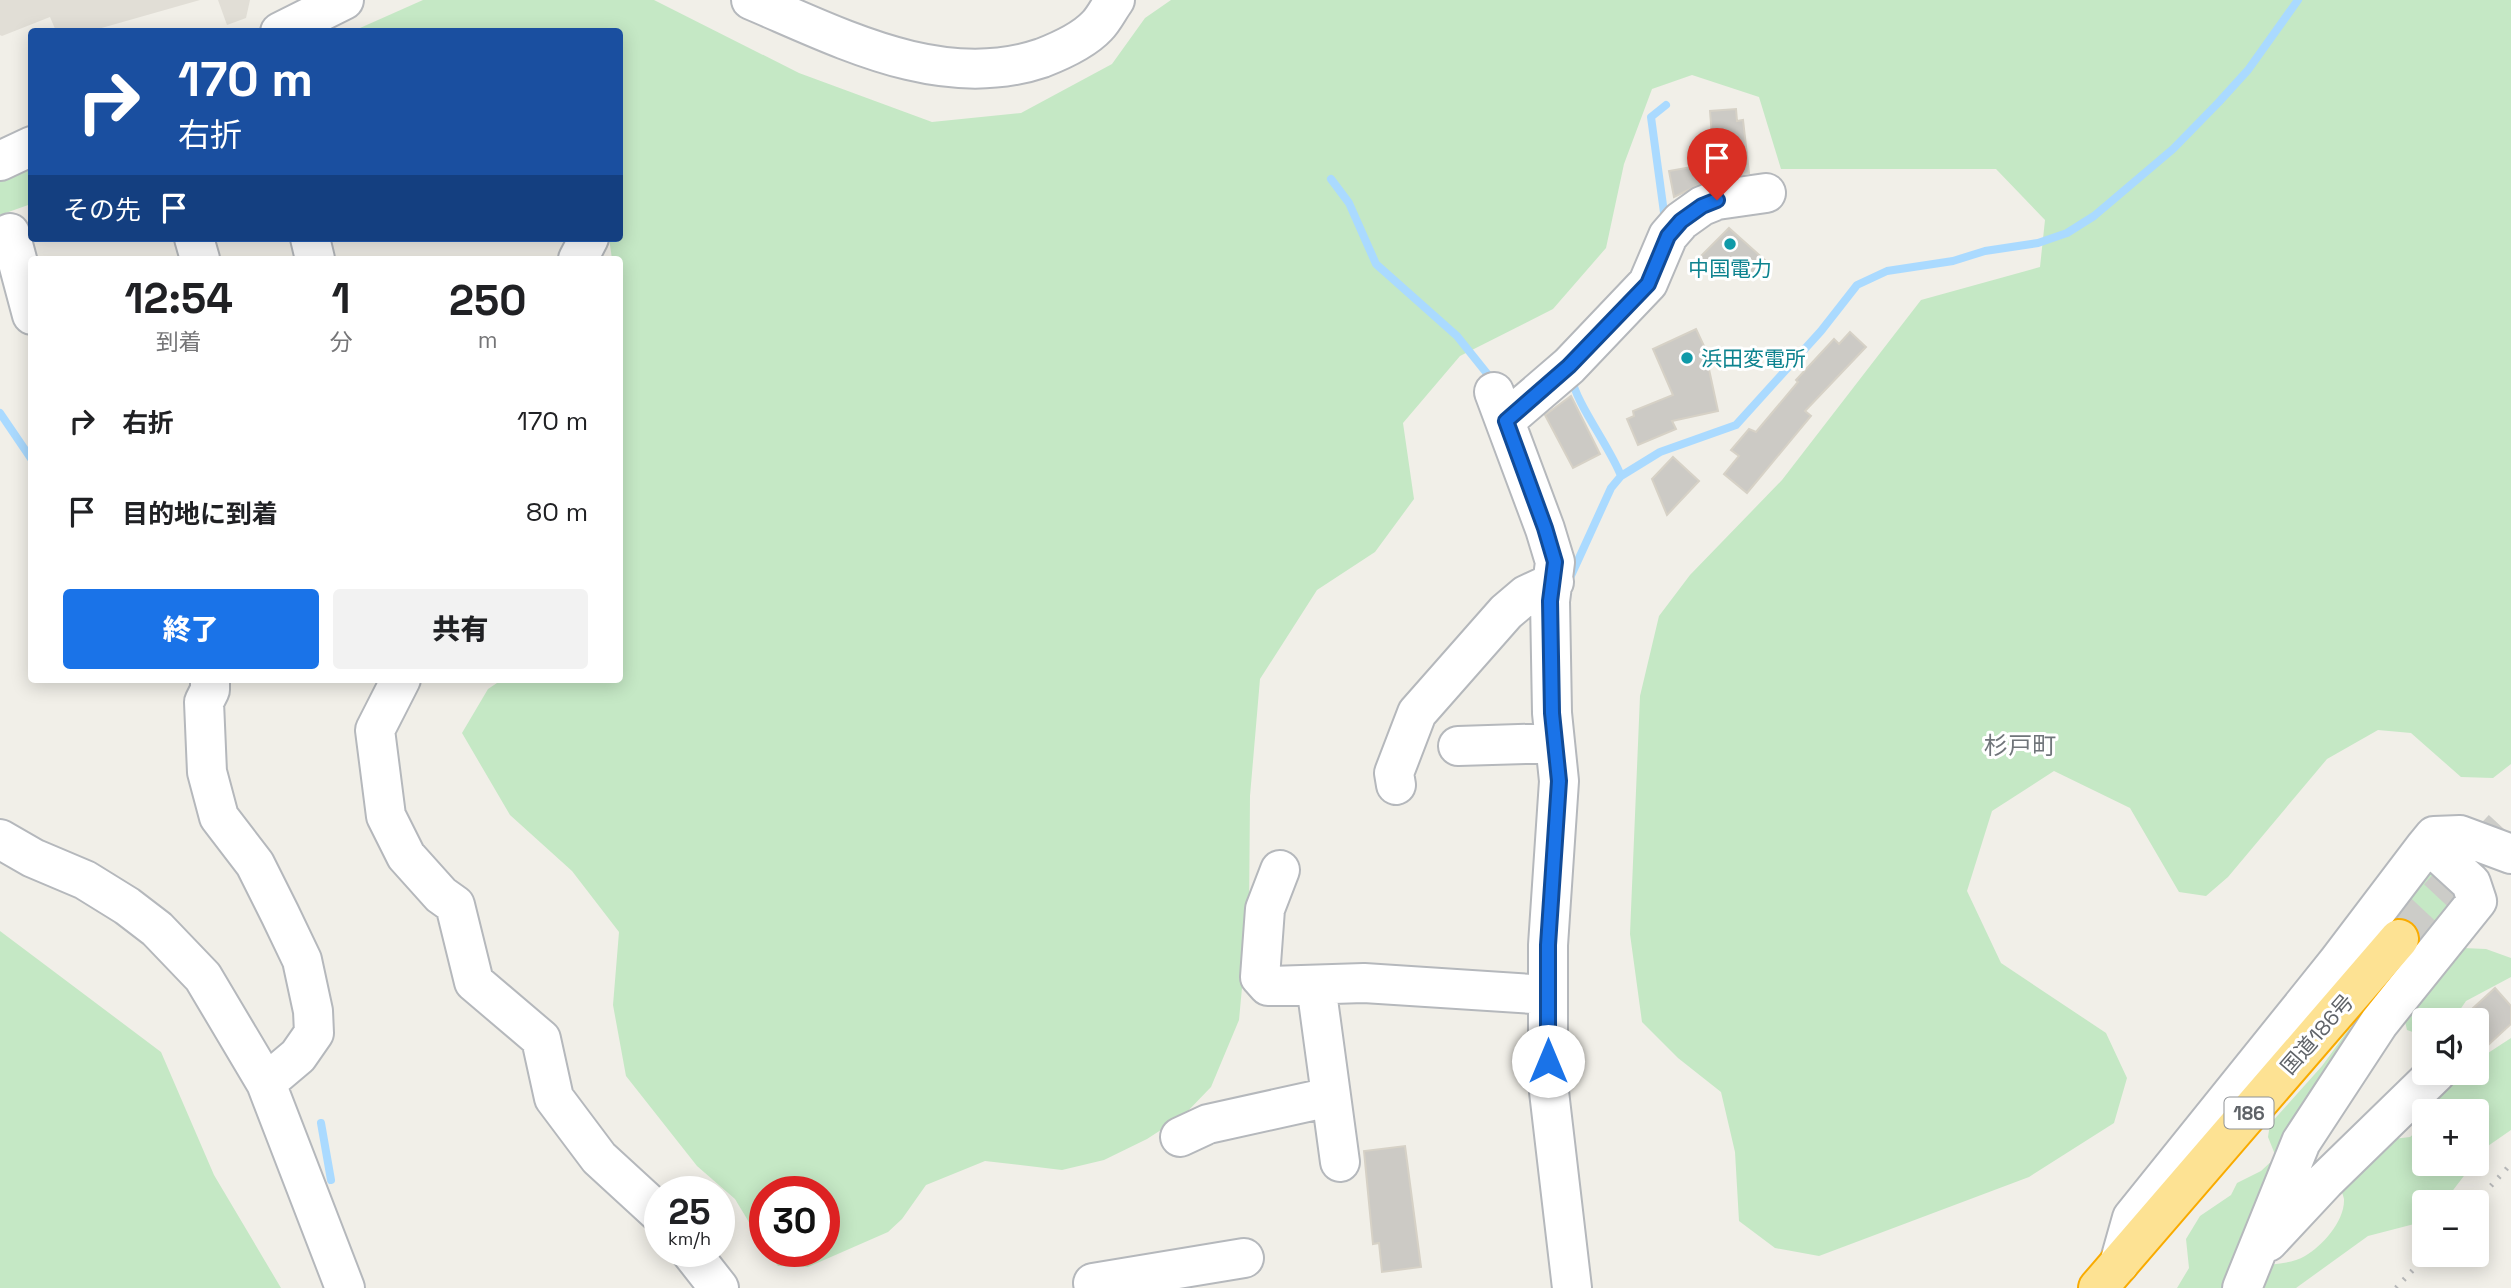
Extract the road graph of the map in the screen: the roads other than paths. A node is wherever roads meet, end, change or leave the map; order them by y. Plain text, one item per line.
1 (344, 0) edge
2 (751, 0) edge
3 (1115, 0) edge
4 (279, 21) edge
5 (28, 148) edge
6 (0, 161) edge
7 (1766, 193) dead end
8 (14, 232) edge
9 (28, 297) edge
10 (1553, 582) junction
11 (210, 683) edge
12 (399, 683) edge
13 (1554, 743) junction
14 (1458, 746) dead end
15 (1396, 785) dead end
16 (0, 839) edge
17 (2426, 847) junction
18 (2511, 854) edge
19 (1280, 870) dead end
20 (2399, 939) tunnel mouth
21 (1316, 985) junction
22 (1548, 995) junction
23 (266, 1083) junction
24 (2424, 1085) edge
25 (1330, 1097) junction
26 (1180, 1138) dead end
27 (1340, 1162) dead end
28 (644, 1199) edge
29 (703, 1267) edge
30 (1225, 1270) edge
31 (2249, 1273) edge
32 (2109, 1276) edge
33 (1093, 1283) dead end
34 (345, 1288) edge
35 (719, 1288) edge
36 (1572, 1288) edge

1 - 4 street
2 - 3 street
5 - 6 street
7 - 10 street
8 - 9 street
10 - 13 street
10 - 15 street
11 - 23 street
12 - 28 street
13 - 14 street
13 - 22 street
16 - 23 street
17 - 18 street
17 - 31 street
17 - 32 street
19 - 21 street
20 - 32 highway, 国道186号 / 186
21 - 22 street
21 - 25 street
22 - 36 street
23 - 34 street
24 - 31 street
25 - 26 street
25 - 27 street
29 - 35 street
30 - 33 street

